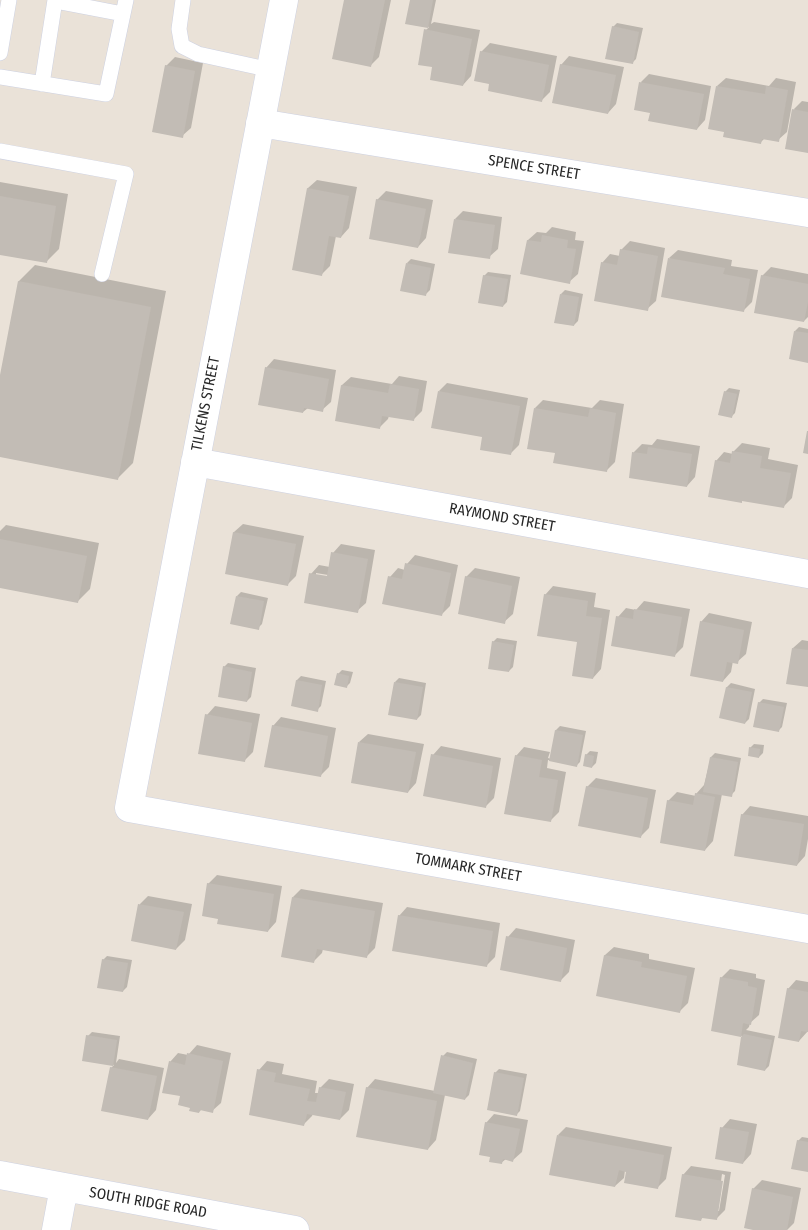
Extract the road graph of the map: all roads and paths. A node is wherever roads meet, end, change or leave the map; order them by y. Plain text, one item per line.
1 (9, 0) edge
2 (183, 0) edge
3 (284, 0) edge
4 (55, 1) edge
5 (125, 7) edge
6 (0, 53) edge
7 (270, 70) junction
8 (0, 77) edge
9 (42, 84) junction
10 (260, 123) junction
11 (0, 151) edge
12 (808, 213) edge
13 (102, 274) dead end
14 (195, 462) junction
15 (808, 574) edge
16 (129, 808) joint
17 (808, 929) edge
18 (0, 1175) edge
19 (64, 1187) junction
20 (56, 1230) edge
21 (296, 1230) edge

1 - 6 lane
2 - 7 lane
3 - 7 street, TILKENS STREET
4 - 5 lane
4 - 9 lane
5 - 9 lane
7 - 10 street, TILKENS STREET
8 - 9 lane
10 - 12 street, SPENCE STREET
10 - 14 street, TILKENS STREET
11 - 13 lane
14 - 15 street, RAYMOND STREET
14 - 16 street, TILKENS STREET
16 - 17 street, TOMMARK STREET
18 - 19 street, SOUTH RIDGE ROAD
19 - 20 street
19 - 21 street, SOUTH RIDGE ROAD

